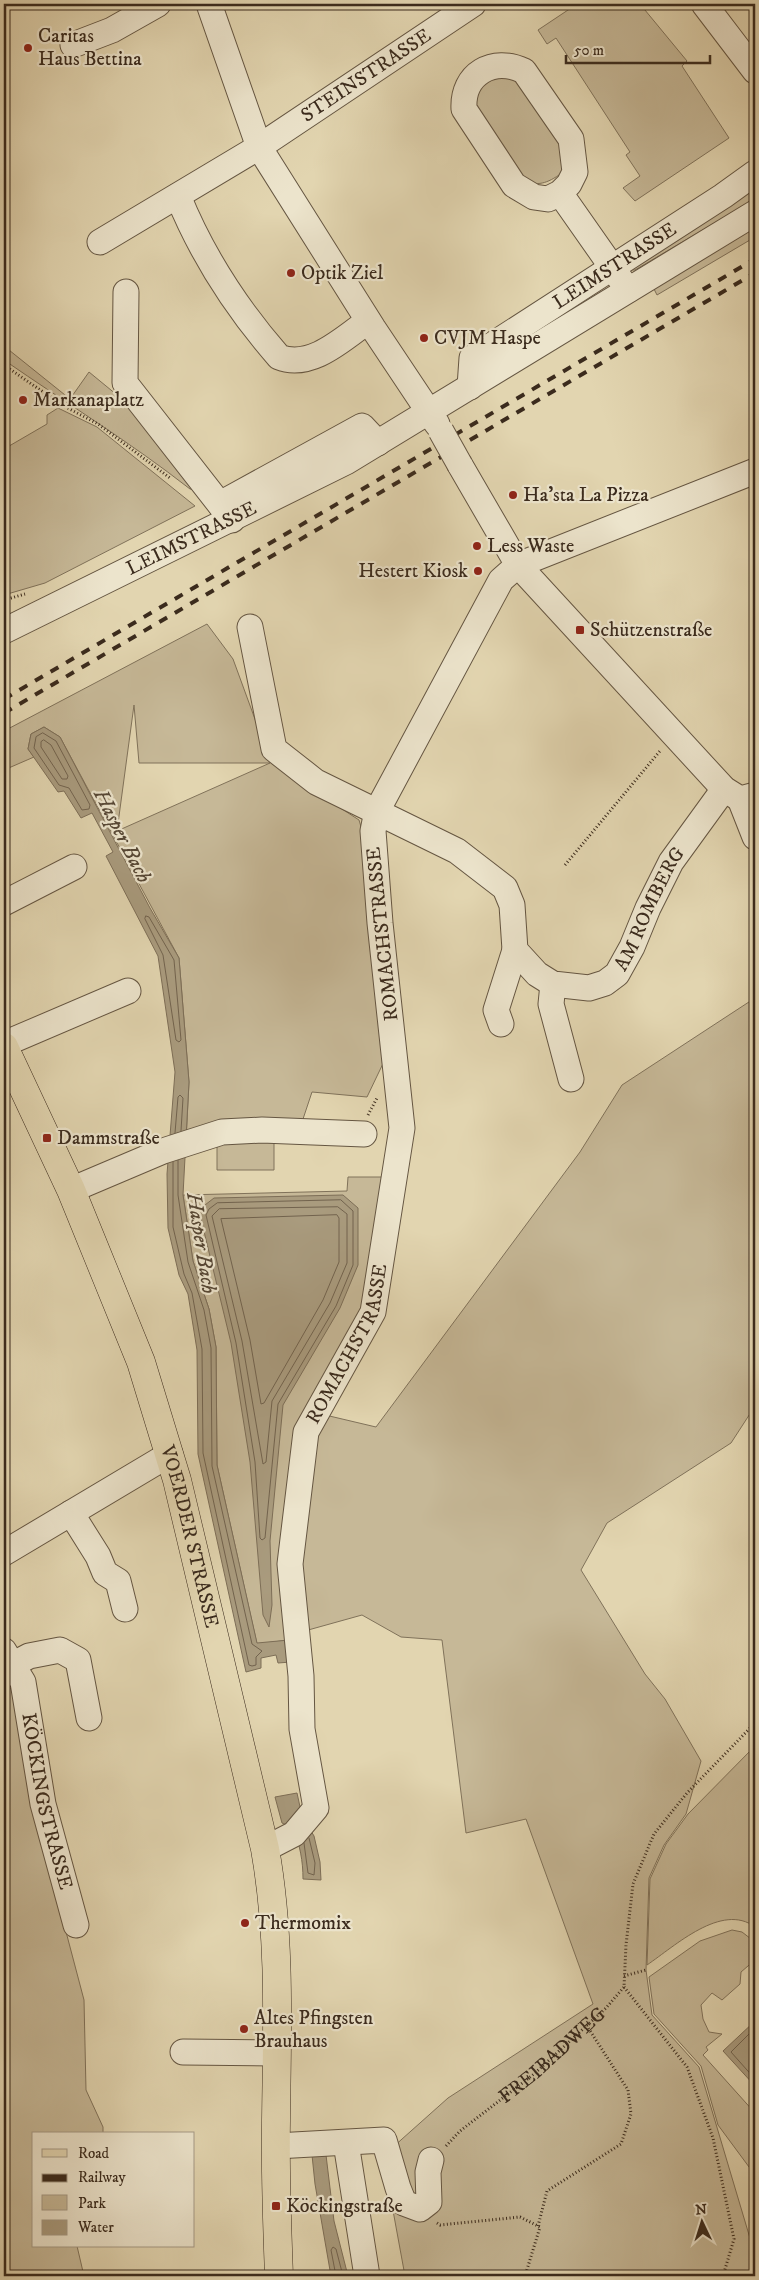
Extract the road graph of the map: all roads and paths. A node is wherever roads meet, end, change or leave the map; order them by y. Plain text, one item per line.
1 (158, 4) edge
2 (209, 4) edge
3 (473, 4) edge
4 (704, 4) edge
5 (73, 45) dead end
6 (755, 72) edge
7 (260, 147) junction
8 (755, 173) edge
9 (560, 193) junction
10 (178, 196) junction
11 (755, 213) edge
12 (100, 242) dead end
13 (612, 267) junction
14 (628, 290) junction
15 (126, 292) dead end
16 (368, 321) junction
17 (4, 365) edge
18 (21, 376) junction
19 (25, 380) dead end
20 (470, 387) junction
21 (435, 421) junction
22 (755, 471) edge
23 (172, 479) dead end
24 (226, 512) junction
25 (518, 566) junction
26 (11, 597) dead end
27 (4, 600) edge
28 (250, 627) dead end
29 (4, 631) edge
30 (675, 734) junction
31 (740, 794) edge
32 (376, 812) junction
33 (755, 837) edge
34 (565, 865) dead end
35 (74, 867) dead end
36 (4, 902) edge
37 (515, 950) junction
38 (552, 984) junction
39 (128, 992) dead end
40 (501, 1024) dead end
41 (4, 1045) edge
42 (571, 1079) dead end
43 (364, 1134) dead end
44 (71, 1190) junction
45 (170, 1454) junction
46 (71, 1513) junction
47 (4, 1553) edge
48 (125, 1609) dead end
49 (8, 1658) edge
50 (89, 1718) dead end
51 (755, 1723) edge
52 (265, 1848) junction
53 (76, 1925) dead end
54 (646, 1970) dead end
55 (624, 1976) junction
56 (624, 1987) junction
57 (587, 2026) junction
58 (183, 2052) dead end
59 (277, 2054) junction
60 (346, 2143) junction
61 (276, 2146) junction
62 (431, 2160) joint
63 (420, 2209) junction
64 (538, 2226) junction
65 (280, 2276) edge
66 (367, 2276) edge
67 (525, 2276) edge
68 (723, 2276) edge

1 - 5 street
2 - 7 street
3 - 7 street, STEINSTRASSE
4 - 6 street
7 - 10 street, STEINSTRASSE
7 - 16 street
8 - 13 street, LEIMSTRASSE
9 - 9 street
9 - 13 street
10 - 12 street, STEINSTRASSE
10 - 16 street
11 - 14 street, LEIMSTRASSE
13 - 14 street
13 - 20 street, LEIMSTRASSE
14 - 20 street, LEIMSTRASSE
15 - 24 street
16 - 21 street
17 - 18 path
18 - 19 path
18 - 23 path
20 - 21 street, LEIMSTRASSE
21 - 24 street, LEIMSTRASSE
21 - 25 street, bridge
22 - 25 street
24 - 29 street, LEIMSTRASSE
25 - 30 street
25 - 32 street, ROMACHSTRASSE
26 - 27 path
28 - 32 street
30 - 31 street
30 - 34 path
31 - 33 street
31 - 38 street, AM ROMBERG
32 - 37 street, ROMACHSTRASSE
32 - 52 street, ROMACHSTRASSE
35 - 36 street
37 - 38 street
37 - 40 street, ROMACHSTRASSE
38 - 42 street
39 - 41 street
41 - 44 main road, VOERDER STRASSE
43 - 44 street
44 - 45 main road, VOERDER STRASSE
45 - 46 street
45 - 52 main road, VOERDER STRASSE
46 - 47 street
46 - 48 street
49 - 50 street
49 - 53 street, KÖCKINGSTRASSE
51 - 55 path
52 - 59 main road, VOERDER STRASSE
54 - 55 path
55 - 56 path
56 - 57 path, FREIBADWEG
56 - 68 path
57 - 62 path, FREIBADWEG
57 - 64 path
58 - 59 street
59 - 61 main road, VOERDER STRASSE
60 - 61 street
60 - 63 street
60 - 66 street
61 - 65 main road, VOERDER STRASSE
62 - 63 street
63 - 64 path
64 - 67 path

